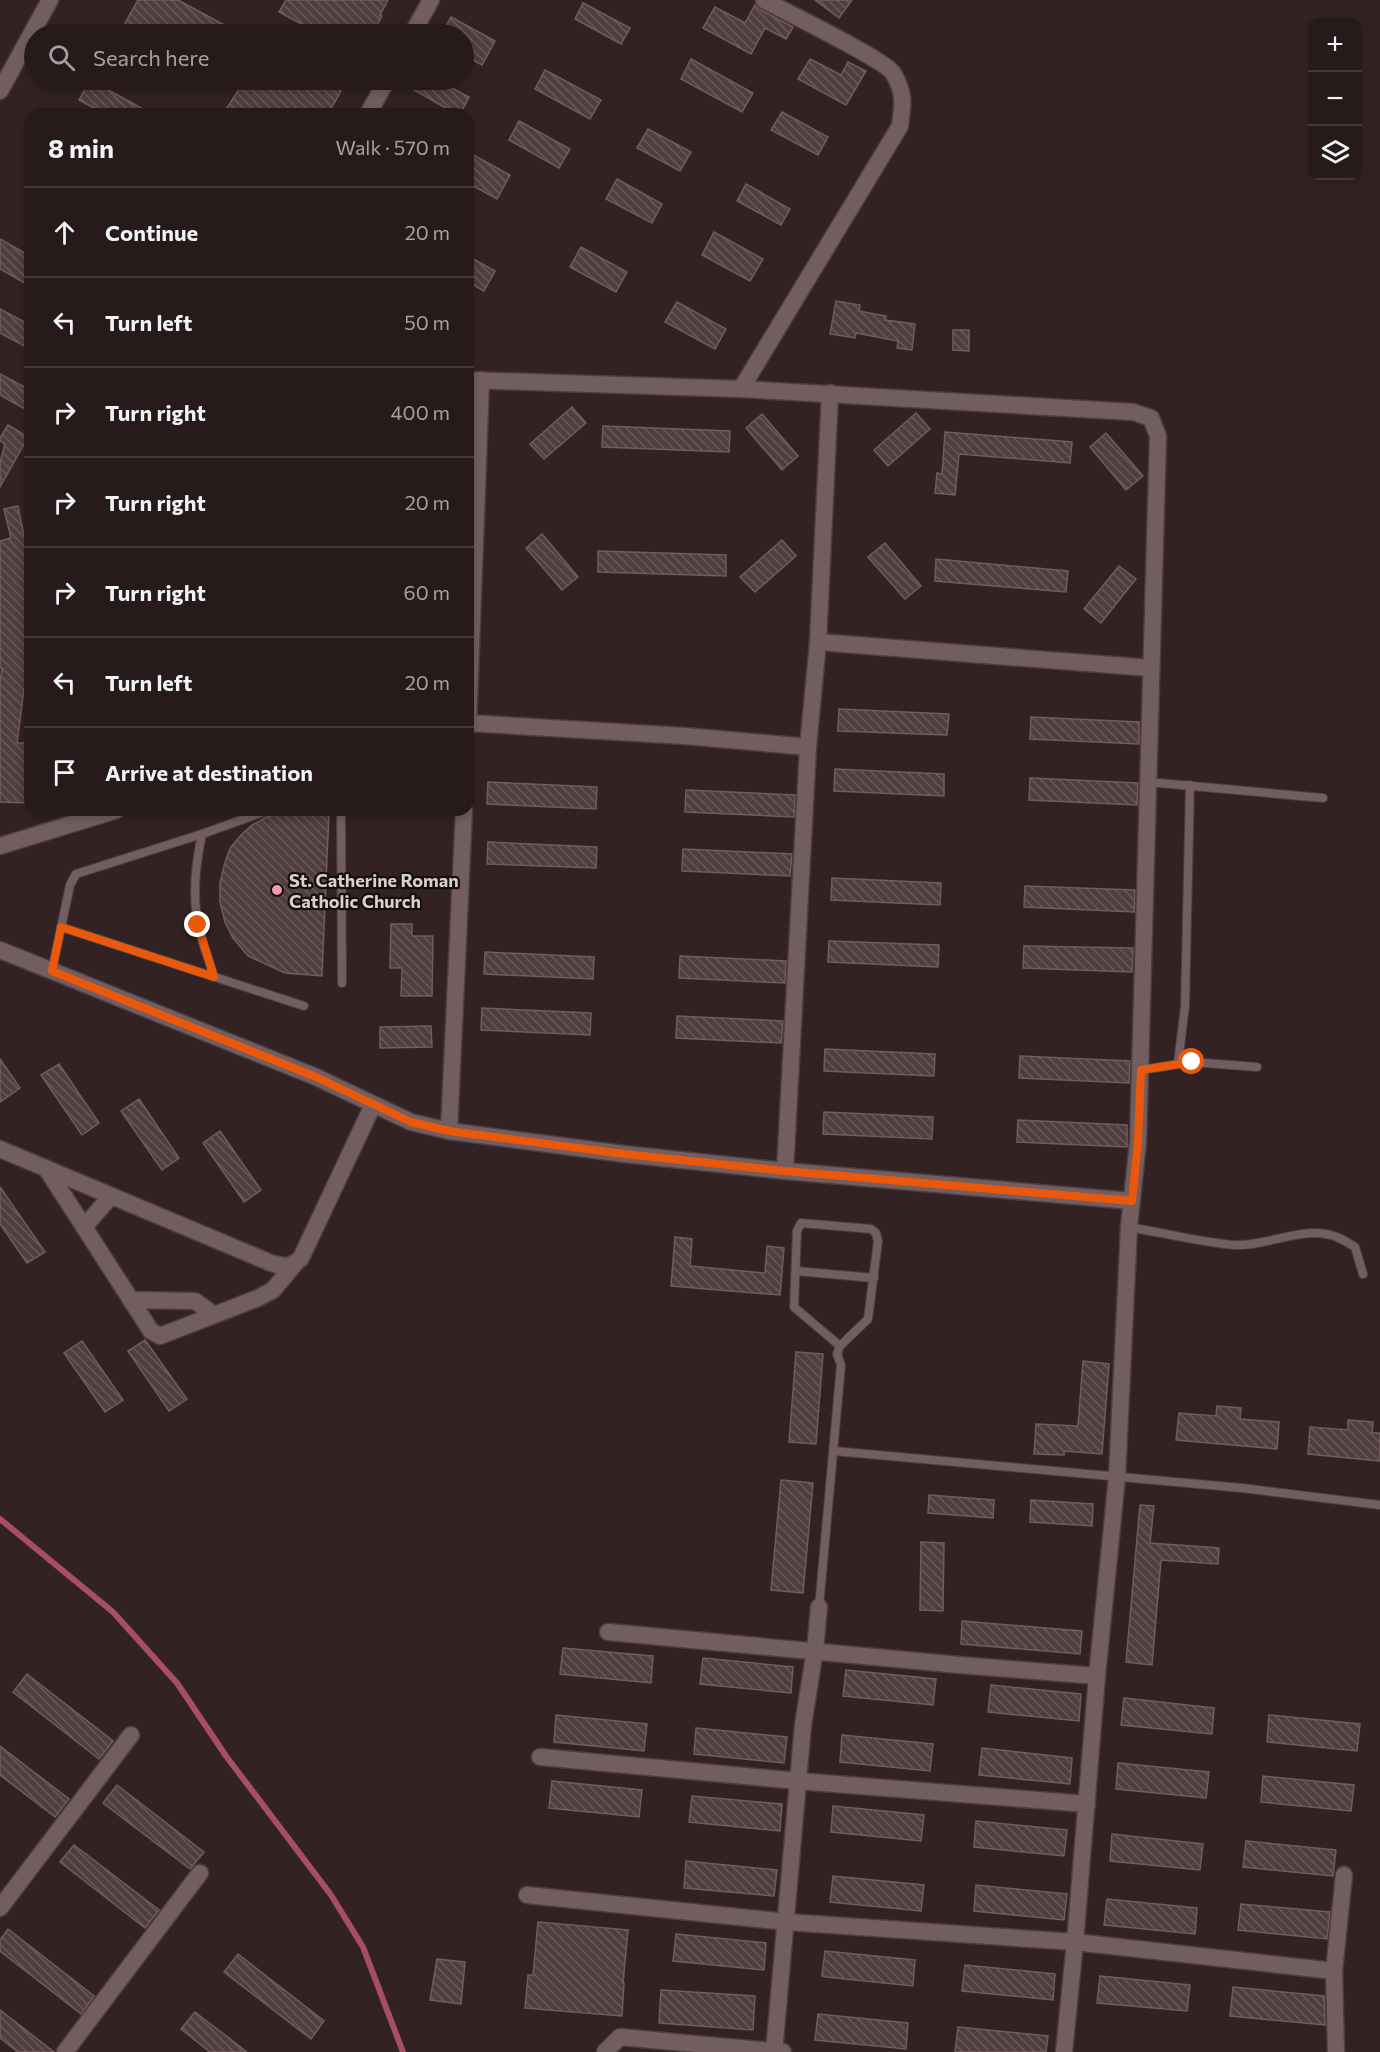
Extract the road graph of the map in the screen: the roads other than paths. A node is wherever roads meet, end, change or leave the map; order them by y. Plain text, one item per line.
1 (50, 0) edge
2 (431, 0) edge
3 (764, 0) edge
4 (37, 24) edge
5 (418, 24) edge
6 (24, 47) edge
7 (381, 90) edge
8 (0, 91) edge
9 (371, 108) edge
10 (474, 380) edge
11 (741, 389) junction
12 (830, 393) junction
13 (818, 642) junction
14 (1151, 668) junction
15 (474, 724) edge
16 (808, 747) junction
17 (1148, 782) junction
18 (1190, 785) junction
19 (1323, 798) dead end
20 (98, 816) edge
21 (252, 816) edge
22 (341, 816) edge
23 (464, 816) edge
24 (202, 834) junction
25 (0, 846) edge
26 (61, 927) junction
27 (0, 950) edge
28 (52, 971) junction
29 (214, 977) junction
30 (342, 983) dead end
31 (304, 1006) dead end
32 (1178, 1063) junction
33 (1257, 1067) dead end
34 (1141, 1070) junction
35 (373, 1106) junction
36 (449, 1131) junction
37 (0, 1149) edge
38 (46, 1168) junction
39 (785, 1171) junction
40 (111, 1196) junction
41 (1132, 1201) junction
42 (84, 1227) junction
43 (1130, 1227) junction
44 (294, 1265) junction
45 (796, 1271) junction
46 (1363, 1274) dead end
47 (874, 1278) junction
48 (131, 1300) junction
49 (214, 1316) junction
50 (840, 1346) junction
51 (834, 1451) junction
52 (1117, 1477) junction
53 (1380, 1505) edge
54 (819, 1607) joint
55 (608, 1632) dead end
56 (814, 1650) junction
57 (1097, 1676) junction
58 (131, 1735) dead end
59 (540, 1757) dead end
60 (798, 1781) junction
61 (1087, 1804) junction
62 (200, 1873) dead end
63 (1344, 1875) dead end
64 (527, 1895) dead end
65 (0, 1908) edge
66 (787, 1922) junction
67 (1076, 1942) junction
68 (1334, 1971) junction
69 (65, 2052) edge
70 (605, 2052) edge
71 (775, 2052) edge
72 (783, 2052) edge
73 (1064, 2052) edge
74 (1336, 2052) edge

1 - 4 street
2 - 5 street
3 - 11 street
6 - 8 street
7 - 9 street
10 - 11 street
11 - 12 street
12 - 13 street
12 - 14 street
13 - 14 street
13 - 16 street
14 - 17 street
15 - 16 street
16 - 39 street
17 - 18 lane
17 - 34 street
18 - 19 lane
18 - 32 lane
20 - 25 street
21 - 24 lane
22 - 30 lane
23 - 36 street
24 - 26 lane
24 - 29 lane
26 - 28 lane
26 - 29 lane
27 - 28 street
28 - 35 street
29 - 31 lane
32 - 33 lane
32 - 34 lane
34 - 41 street
35 - 36 street
35 - 44 street
36 - 39 street
37 - 38 street
38 - 40 street
38 - 42 street
39 - 41 street
40 - 42 street
40 - 44 street
41 - 43 street
42 - 48 street
43 - 46 lane
43 - 52 street
44 - 49 street
45 - 47 lane
45 - 47 lane
45 - 50 lane
47 - 50 lane
48 - 49 street
48 - 49 street
50 - 51 lane
51 - 52 lane
51 - 54 lane
52 - 53 lane
52 - 57 street
54 - 56 street
55 - 56 street
56 - 57 street
56 - 60 street
57 - 61 street
58 - 65 street
59 - 60 street
60 - 61 street
60 - 66 street
61 - 67 street
62 - 69 street
63 - 68 street
64 - 66 street
66 - 67 street
66 - 71 street
67 - 68 street
67 - 73 street
68 - 74 street
70 - 71 street
71 - 72 street

